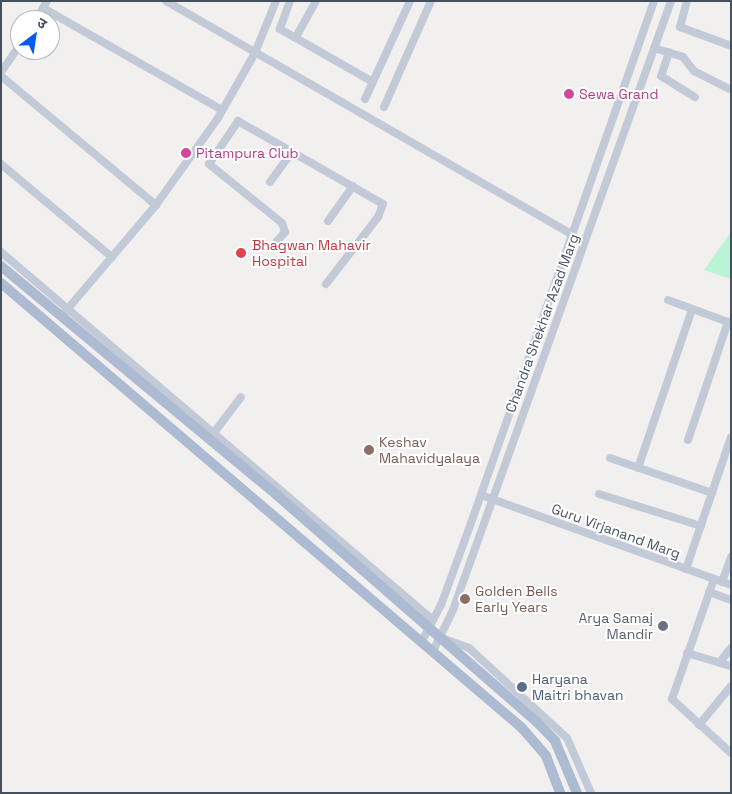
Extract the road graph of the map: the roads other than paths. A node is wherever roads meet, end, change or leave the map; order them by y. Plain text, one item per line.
1 (166, 1) edge
2 (276, 1) edge
3 (290, 1) edge
4 (316, 1) edge
5 (410, 1) edge
6 (431, 1) edge
7 (654, 1) edge
8 (671, 1) edge
9 (687, 1) edge
10 (45, 4) edge
11 (664, 19) junction
12 (268, 21) junction
13 (679, 25) junction
14 (278, 26) junction
15 (296, 37) junction
16 (731, 46) edge
17 (654, 48) junction
18 (669, 52) junction
19 (255, 53) junction
20 (10, 59) edge
21 (1, 72) edge
22 (1, 76) edge
23 (373, 82) junction
24 (729, 89) dead end
25 (695, 97) dead end
26 (365, 99) dead end
27 (384, 107) dead end
28 (222, 110) junction
29 (292, 152) junction
30 (1, 164) edge
31 (270, 182) dead end
32 (354, 186) junction
33 (156, 205) junction
34 (328, 221) dead end
35 (572, 234) junction
36 (277, 242) dead end
37 (1, 252) edge
38 (112, 258) junction
39 (1, 266) edge
40 (1, 283) edge
41 (326, 284) dead end
42 (668, 300) dead end
43 (692, 309) junction
44 (65, 313) junction
45 (729, 322) edge
46 (96, 344) junction
47 (86, 356) junction
48 (241, 397) dead end
49 (213, 434) junction
50 (731, 437) edge
51 (688, 440) dead end
52 (610, 458) dead end
53 (638, 468) junction
54 (712, 493) junction
55 (600, 494) dead end
56 (481, 495) junction
57 (492, 499) junction
58 (700, 526) junction
59 (731, 557) edge
60 (686, 569) junction
61 (714, 579) junction
62 (722, 582) junction
63 (731, 585) edge
64 (709, 592) junction
65 (731, 600) edge
66 (431, 624) junction
67 (441, 638) junction
68 (422, 641) junction
69 (731, 648) edge
70 (433, 652) junction
71 (687, 653) junction
72 (720, 662) junction
73 (731, 666) edge
74 (731, 686) edge
75 (699, 724) junction
76 (731, 753) edge
77 (560, 793) edge
78 (577, 793) edge
79 (591, 793) edge

1 - 19 street
2 - 12 street
3 - 14 street
4 - 15 street
5 - 23 street
6 - 27 street
7 - 35 street, Chandra Shekhar Azad Marg
8 - 11 street, Chandra Shekhar Azad Marg
9 - 13 street
10 - 28 street
11 - 13 street
11 - 17 street, Chandra Shekhar Azad Marg
12 - 14 street
12 - 19 street
13 - 16 street
14 - 15 street
15 - 23 street
17 - 18 street
17 - 57 street, Chandra Shekhar Azad Marg
18 - 24 street
18 - 25 street
19 - 28 street
19 - 35 street
20 - 21 street
22 - 33 street
23 - 26 street
28 - 33 street
29 - 31 street
29 - 32 street
29 - 36 street
30 - 38 street
32 - 34 street
32 - 41 street
33 - 38 street
35 - 56 street, Chandra Shekhar Azad Marg
37 - 44 street
38 - 44 street
39 - 44 main road
40 - 47 main road
42 - 43 street
43 - 45 street
43 - 53 street
44 - 46 main road
44 - 49 street
45 - 51 street
46 - 47 main road
46 - 49 main road
47 - 68 main road
48 - 49 street
49 - 66 main road
50 - 54 street
52 - 53 street
53 - 54 street
54 - 58 street
55 - 58 street
56 - 57 street, Guru Virjanand Marg
56 - 66 street, Chandra Shekhar Azad Marg
57 - 60 street, Guru Virjanand Marg
57 - 67 street, Chandra Shekhar Azad Marg
58 - 60 street
59 - 62 street
60 - 61 street, Guru Virjanand Marg
61 - 62 street, Guru Virjanand Marg
61 - 64 street
62 - 63 street, Guru Virjanand Marg
64 - 65 street
64 - 71 street
66 - 67 main road
66 - 68 street, Chandra Shekhar Azad Marg
67 - 70 street, Chandra Shekhar Azad Marg
67 - 78 main road
67 - 79 street
68 - 70 main road
69 - 72 street
70 - 77 main road
71 - 72 street
71 - 75 street
72 - 73 street
74 - 75 street
75 - 76 street

